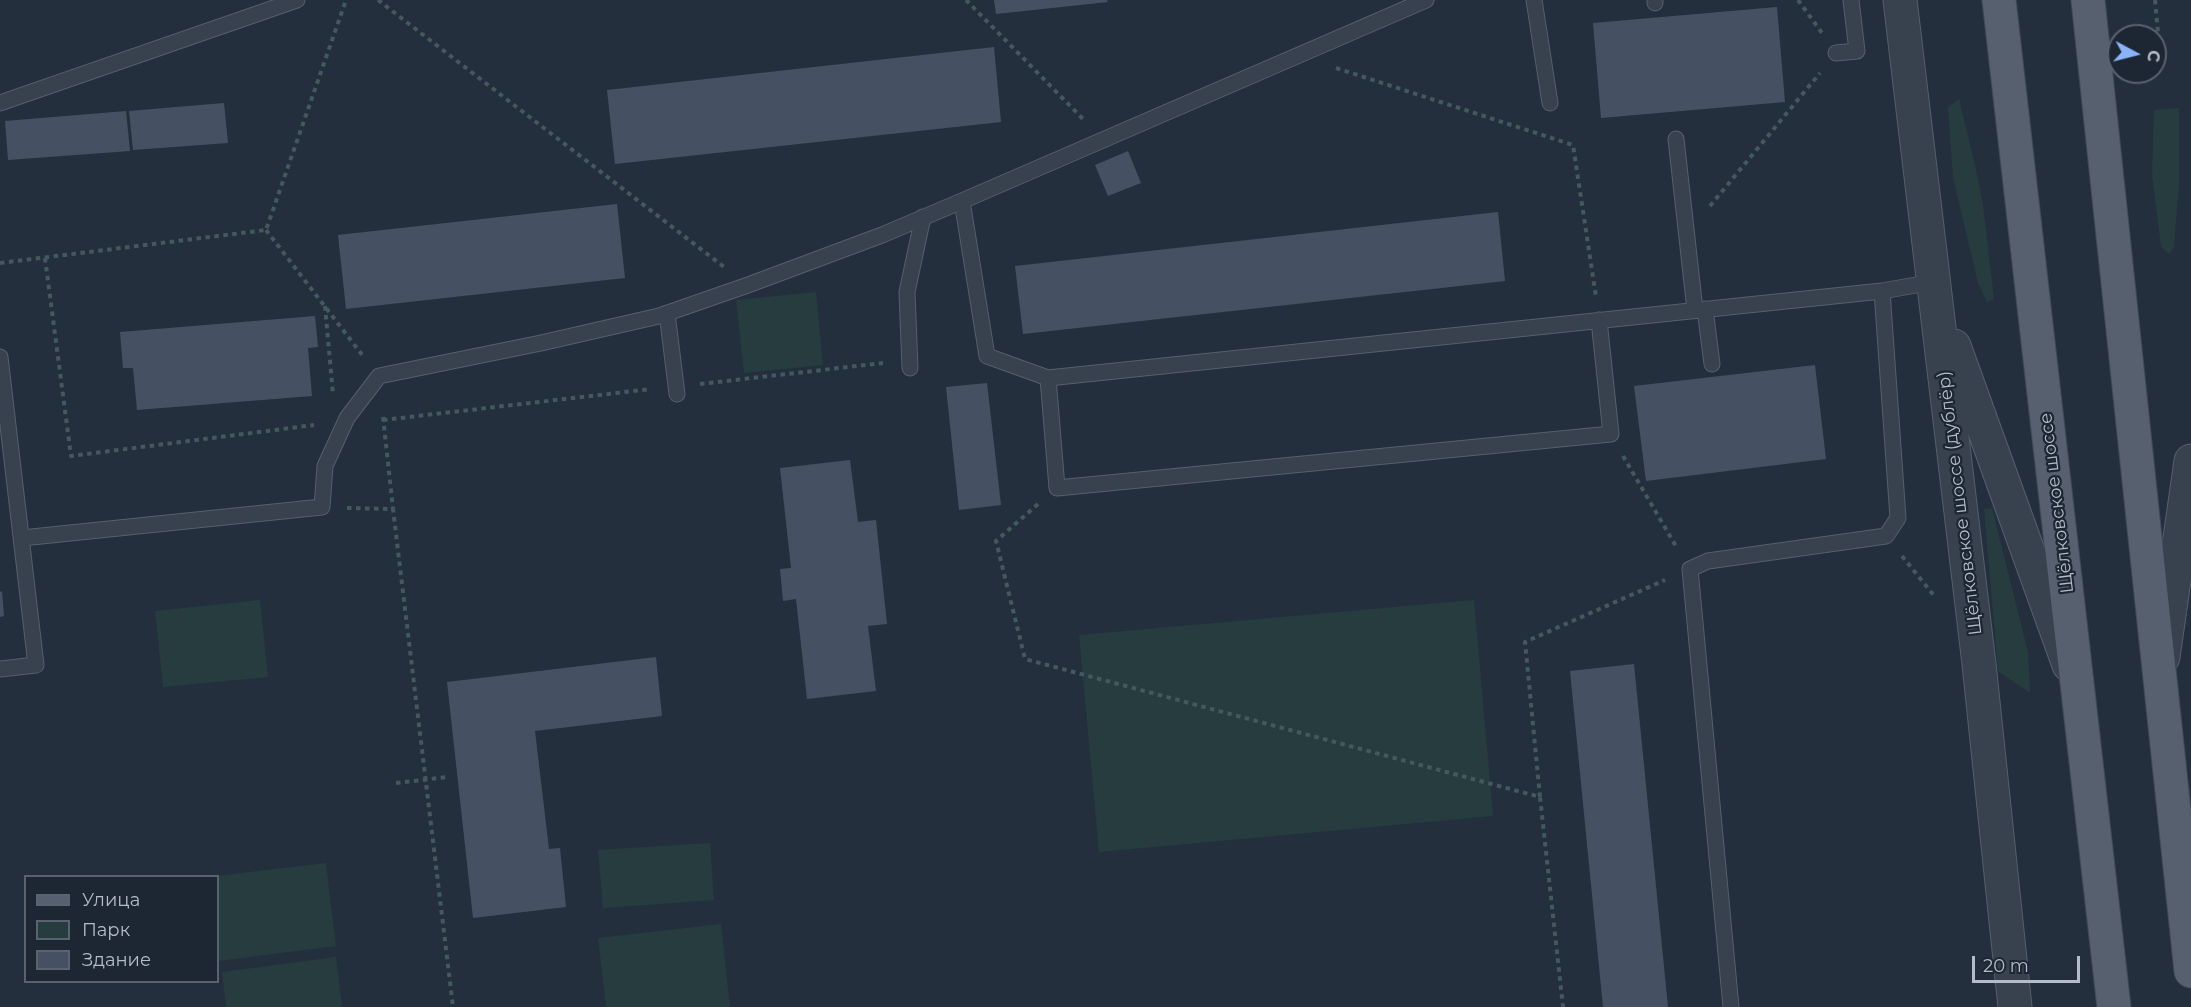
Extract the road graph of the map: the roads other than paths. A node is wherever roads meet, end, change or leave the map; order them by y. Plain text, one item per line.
1 (297, 0) edge
2 (1426, 0) edge
3 (1534, 0) edge
4 (1851, 0) edge
5 (1900, 0) edge
6 (1999, 0) edge
7 (2088, 0) edge
8 (1836, 53) road end
9 (0, 103) edge
10 (1550, 103) dead end
11 (1676, 139) dead end
12 (962, 201) junction
13 (923, 218) junction
14 (1934, 288) junction
15 (1882, 291) junction
16 (1700, 310) junction
17 (667, 313) junction
18 (1599, 320) junction
19 (0, 357) edge
20 (1712, 364) dead end
21 (910, 368) dead end
22 (1048, 378) junction
23 (2, 385) edge
24 (676, 390) road end
25 (2191, 461) edge
26 (22, 538) junction
27 (0, 669) edge
28 (2160, 680) junction
29 (2078, 690) junction
30 (2191, 971) edge
31 (1731, 1007) edge
32 (2015, 1007) edge
33 (2114, 1007) edge

1 - 9 lane
2 - 12 lane
3 - 10 lane
4 - 8 lane
5 - 14 street, Щёлковское шоссе (дублёр)
6 - 29 main road, Щёлковское шоссе
7 - 28 main road
11 - 16 lane
12 - 13 lane
12 - 22 lane
13 - 17 lane
13 - 21 lane
14 - 15 lane
14 - 29 street
14 - 32 street, Щёлковское шоссе (дублёр)
15 - 16 lane
15 - 31 lane
16 - 18 lane
16 - 20 lane
17 - 24 lane
17 - 26 lane
18 - 22 lane
18 - 22 lane
19 - 23 lane
23 - 26 lane
25 - 28 street
26 - 27 lane
28 - 30 main road
29 - 33 main road, Щёлковское шоссе

